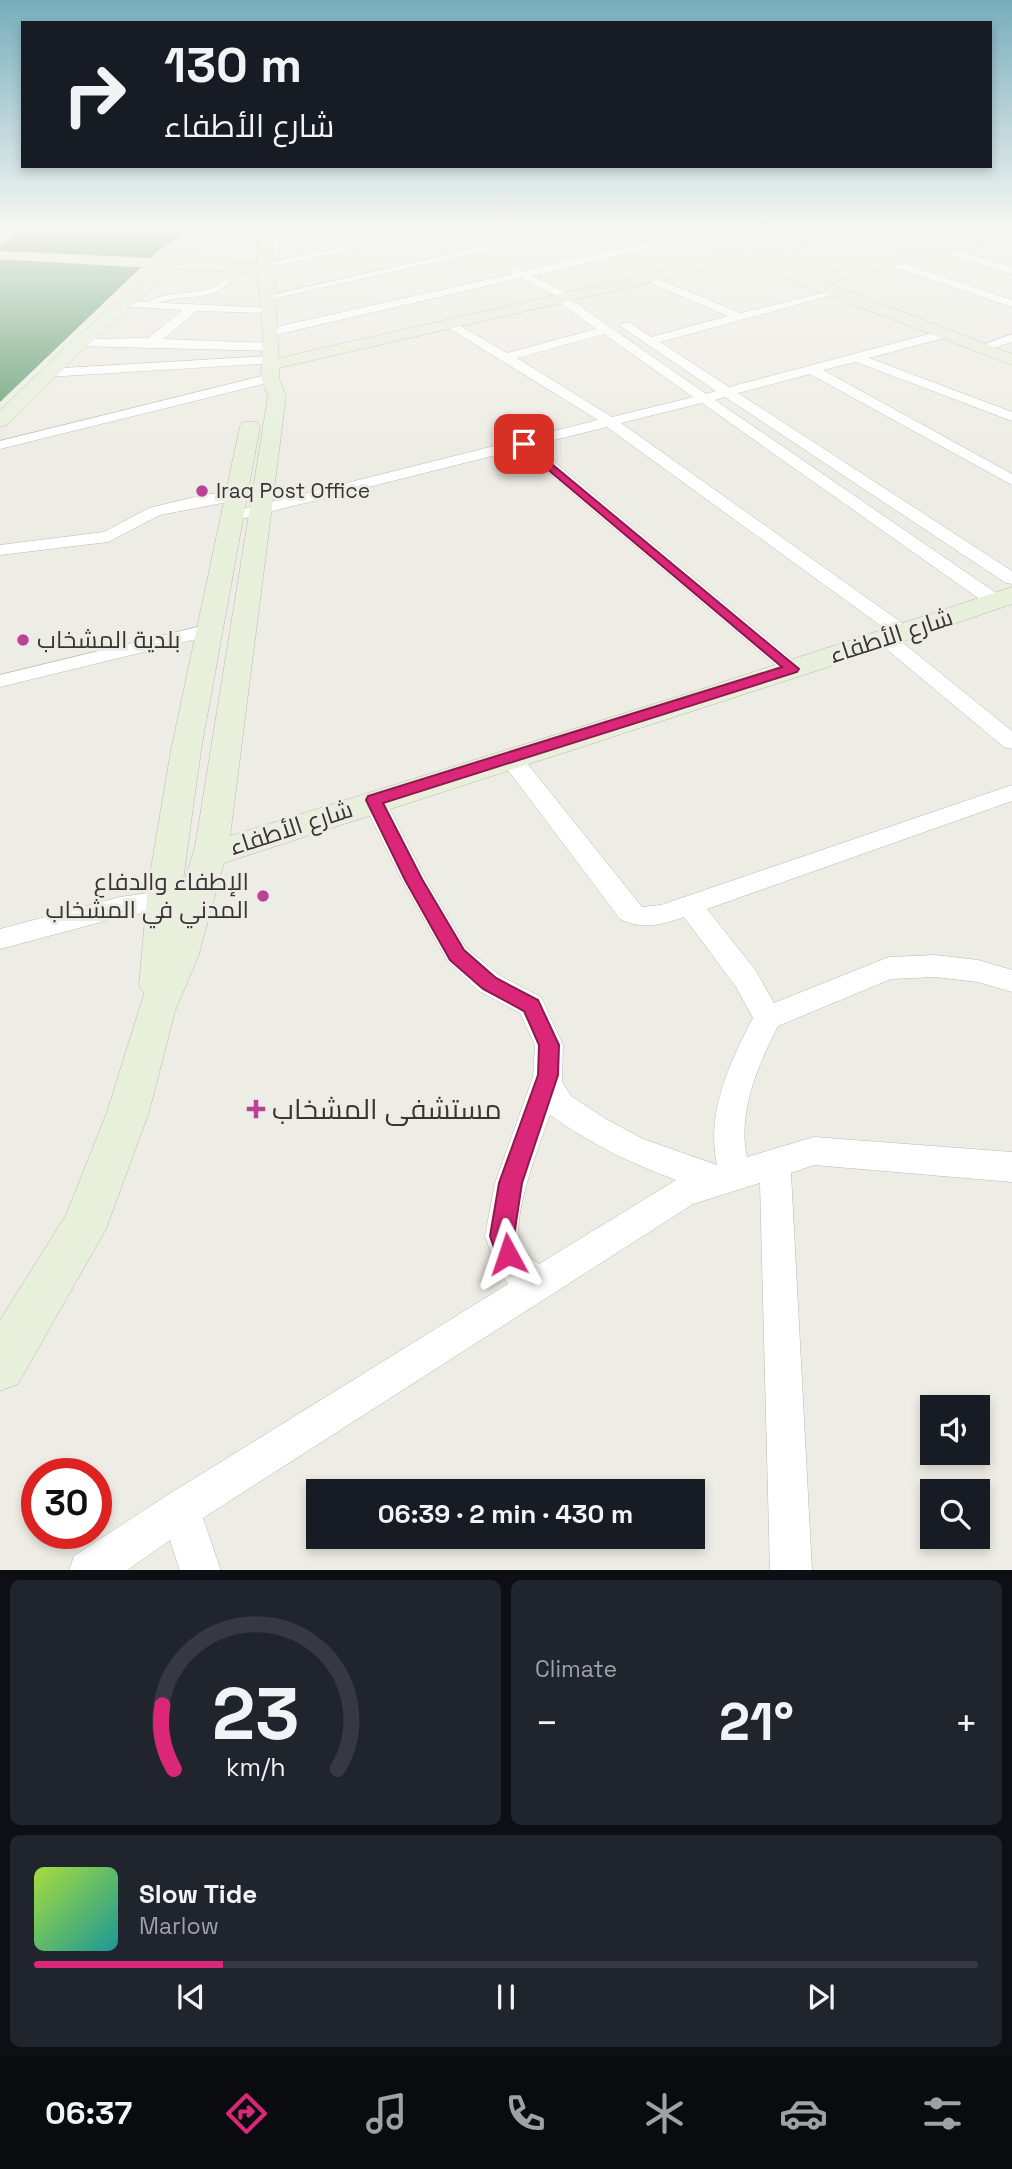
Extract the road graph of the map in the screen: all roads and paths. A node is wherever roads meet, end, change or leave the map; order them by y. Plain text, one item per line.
1 (126, 299) edge
2 (158, 299) edge
3 (268, 299) edge
4 (283, 299) edge
5 (443, 299) edge
6 (555, 299) edge
7 (573, 299) edge
8 (575, 299) edge
9 (698, 299) edge
10 (805, 299) edge
11 (851, 299) edge
12 (122, 303) junction
13 (268, 303) junction
14 (149, 304) junction
15 (194, 306) junction
16 (739, 317) junction
17 (448, 324) junction
18 (606, 330) junction
19 (944, 334) junction
20 (1012, 338) edge
21 (650, 341) junction
22 (151, 342) junction
23 (77, 343) junction
24 (980, 348) junction
25 (271, 356) junction
26 (506, 357) junction
27 (858, 358) junction
28 (1012, 360) edge
29 (813, 370) junction
30 (47, 373) junction
31 (731, 392) junction
32 (705, 398) junction
33 (1012, 417) edge
34 (0, 421) edge
35 (610, 422) junction
36 (524, 444) junction
37 (0, 445) edge
38 (1012, 481) edge
39 (243, 508) junction
40 (0, 550) edge
41 (1006, 591) edge
42 (210, 631) junction
43 (894, 635) junction
44 (792, 669) junction
45 (0, 681) edge
46 (1012, 742) edge
47 (510, 757) junction
48 (1012, 793) edge
49 (374, 800) junction
50 (209, 855) junction
51 (163, 901) junction
52 (690, 906) junction
53 (0, 939) edge
54 (1012, 981) edge
55 (156, 1011) junction
56 (768, 1018) junction
57 (548, 1075) junction
58 (775, 1163) junction
59 (1012, 1167) edge
60 (727, 1179) junction
61 (537, 1284) junction
62 (0, 1366) edge
63 (180, 1510) junction
64 (89, 1570) edge
65 (201, 1570) edge
66 (791, 1570) edge

1 - 12 street
2 - 14 lane
3 - 13 street
4 - 13 street
5 - 25 street
6 - 17 street
7 - 18 street
8 - 21 street
9 - 16 street
10 - 16 street
11 - 19 street
12 - 14 street
12 - 23 street
13 - 15 street
13 - 25 street
14 - 15 street
15 - 22 street
16 - 21 street
17 - 25 street
17 - 26 street
18 - 26 street
18 - 32 street
19 - 24 street
19 - 27 street
20 - 24 street
21 - 31 street
22 - 23 street
22 - 25 street
23 - 30 street
24 - 28 street
25 - 30 street
25 - 37 street
25 - 39 street
26 - 35 street
27 - 29 street
27 - 33 street
29 - 31 street
29 - 38 street
30 - 34 street
31 - 32 street
31 - 41 street
32 - 35 street
32 - 41 street
35 - 36 street
35 - 43 street
36 - 39 street
36 - 44 street
39 - 40 street
39 - 42 street
39 - 50 street
41 - 43 street, شارع الأطفاء
42 - 45 street
42 - 51 street
43 - 44 street, شارع الأطفاء
43 - 46 street
44 - 47 street, شارع الأطفاء
47 - 49 street, شارع الأطفاء
47 - 52 street
48 - 52 street
49 - 50 street, شارع الأطفاء
49 - 57 street
50 - 55 street
51 - 53 street
51 - 55 street
52 - 56 street
54 - 56 street
55 - 62 street
56 - 60 street
57 - 60 street
57 - 61 street
58 - 59 street
58 - 60 street
58 - 66 street
60 - 61 street
61 - 63 street
63 - 64 street
63 - 65 street

